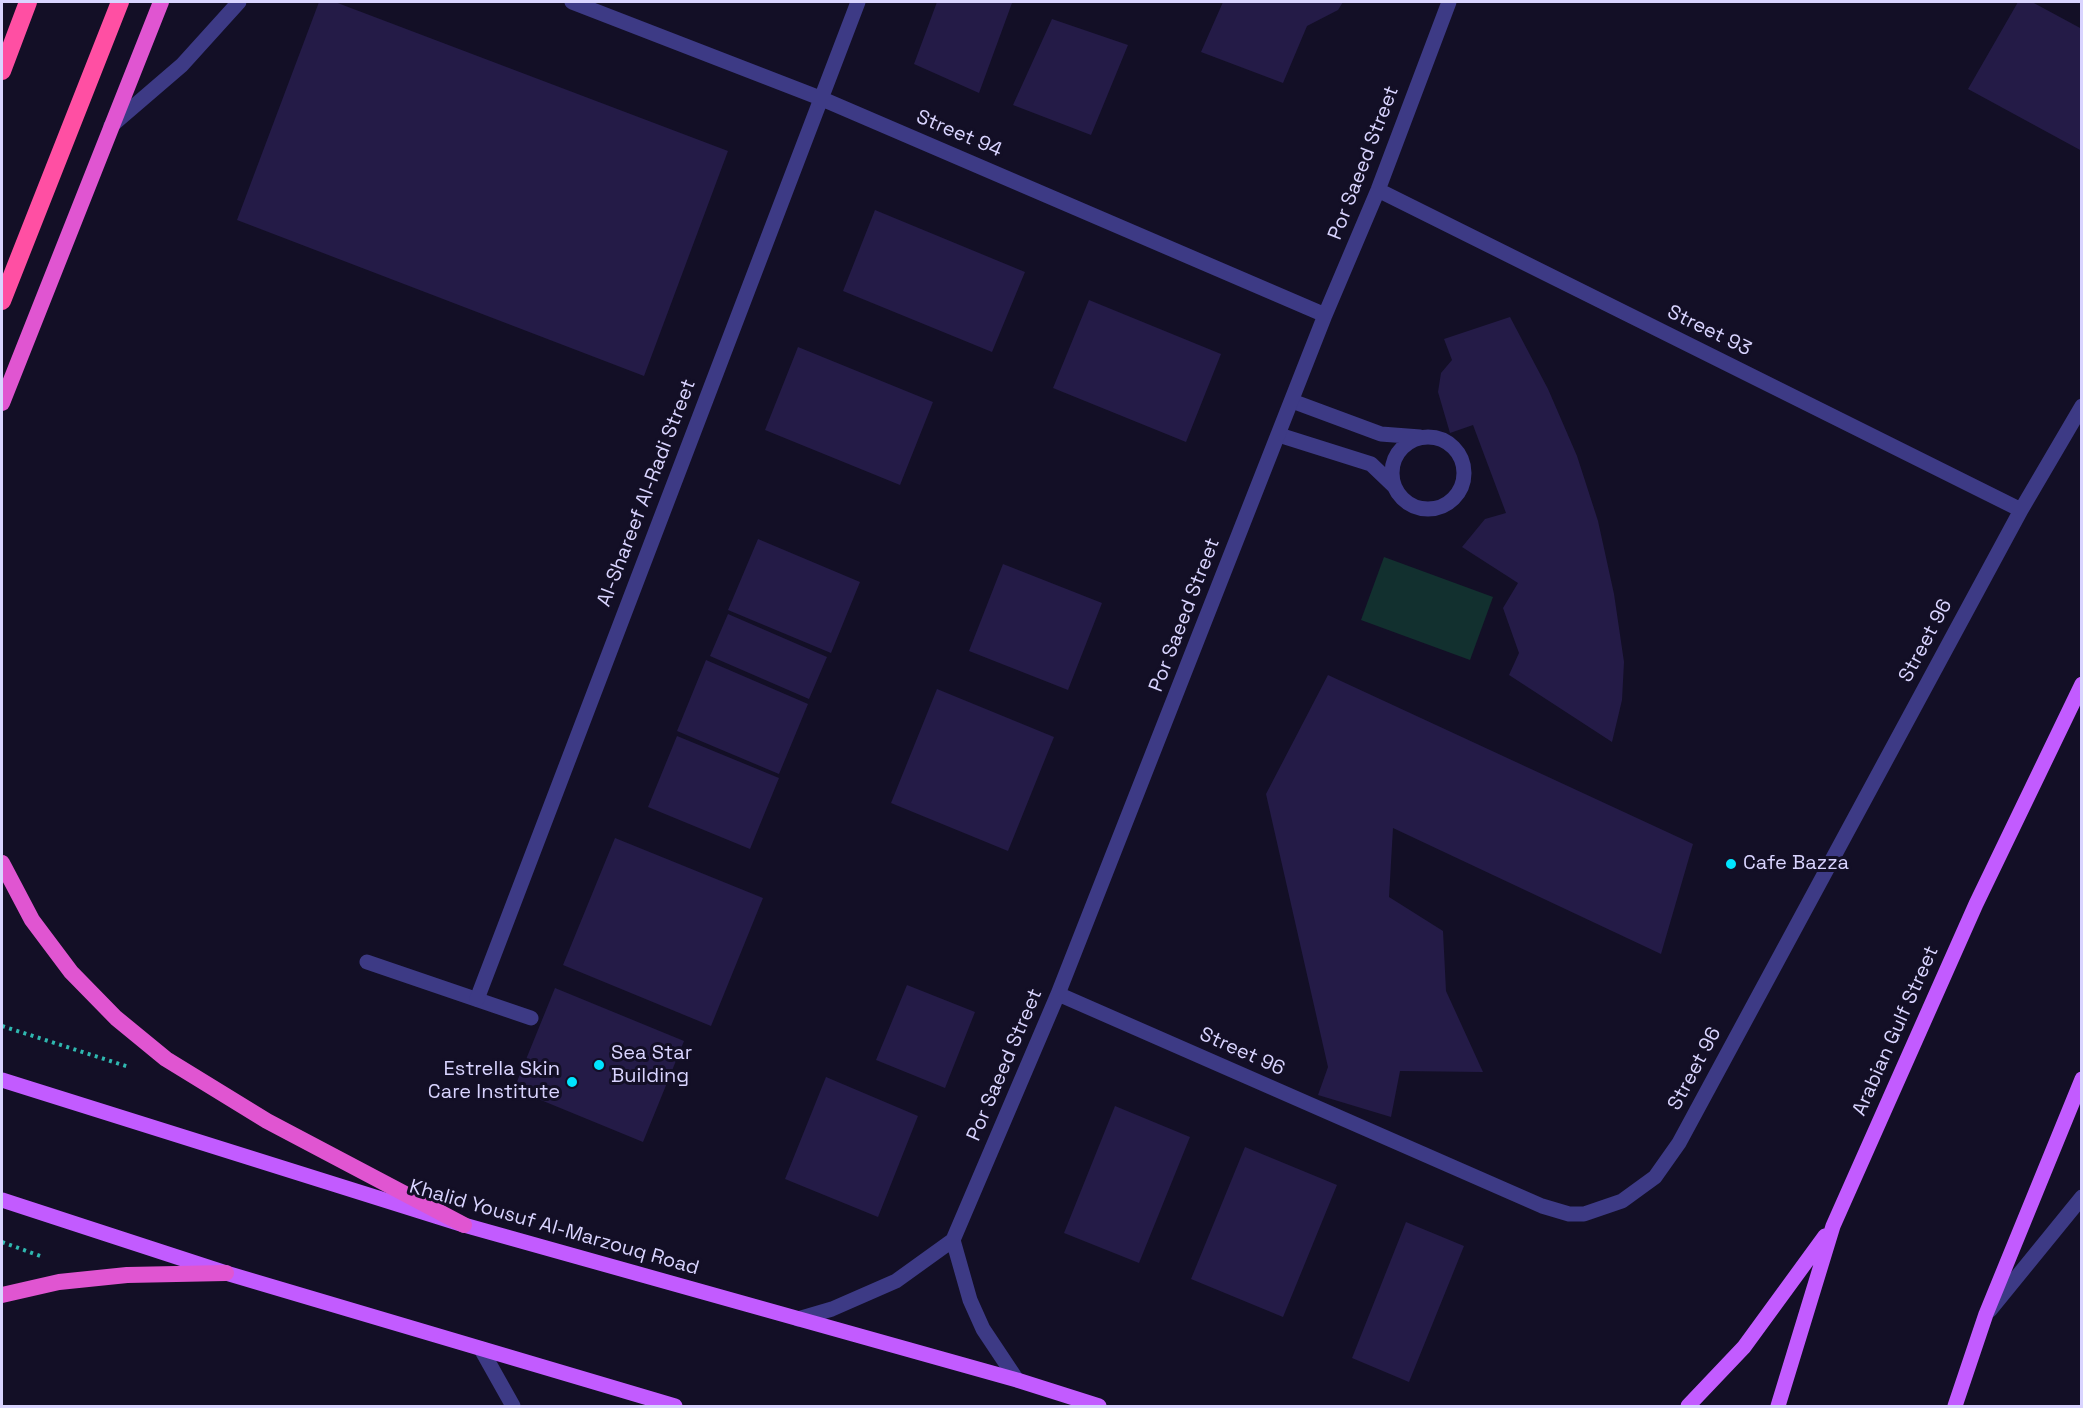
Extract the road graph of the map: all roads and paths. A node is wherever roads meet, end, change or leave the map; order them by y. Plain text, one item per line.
1 (28, 2) edge
2 (120, 2) edge
3 (161, 2) edge
4 (238, 2) edge
5 (572, 2) edge
6 (858, 2) edge
7 (1449, 2) edge
8 (2, 71) edge
9 (820, 98) junction
10 (111, 126) junction
11 (1378, 190) junction
12 (2, 301) edge
13 (1325, 315) junction
14 (1292, 401) junction
15 (2, 403) edge
16 (2082, 406) edge
17 (1278, 435) junction
18 (1423, 437) junction
19 (1395, 487) junction
20 (2021, 510) junction
21 (2082, 684) edge
22 (2, 863) edge
23 (367, 962) dead end
24 (1058, 994) junction
25 (477, 999) junction
26 (531, 1018) dead end
27 (2, 1026) edge
28 (134, 1069) dead end
29 (2082, 1079) edge
30 (2, 1080) edge
31 (2082, 1197) edge
32 (2, 1200) edge
33 (464, 1225) junction
34 (1833, 1226) junction
35 (953, 1240) junction
36 (2, 1242) edge
37 (36, 1261) dead end
38 (226, 1273) junction
39 (2, 1295) edge
40 (1986, 1314) junction
41 (798, 1319) junction
42 (481, 1349) junction
43 (1017, 1380) junction
44 (513, 1407) edge
45 (675, 1407) edge
46 (1099, 1407) edge
47 (1688, 1407) edge
48 (1778, 1407) edge
49 (1955, 1407) edge

1 - 8 highway
2 - 12 highway
3 - 10 highway
4 - 10 street
5 - 9 street, Street 94
6 - 9 street, Al-Shareef Al-Radi Street
7 - 11 street, Por Saeed Street
9 - 13 street, Street 94
9 - 25 street, Al-Shareef Al-Radi Street
10 - 15 highway
11 - 13 street, Por Saeed Street
11 - 20 street, Street 93
13 - 14 street, Por Saeed Street
14 - 17 street, Por Saeed Street
14 - 18 street
16 - 20 street, Street 96
17 - 19 street
17 - 24 street, Por Saeed Street
18 - 19 street
18 - 19 street
20 - 24 street, Street 96
21 - 34 main road, Arabian Gulf Street
22 - 33 highway
23 - 25 street
24 - 35 street, Por Saeed Street
25 - 26 street
27 - 28 path
29 - 40 main road
30 - 33 main road, Khalid Yousuf Al-Marzouq Road
31 - 40 street
32 - 38 main road
33 - 41 main road, Khalid Yousuf Al-Marzouq Road
34 - 47 main road
34 - 48 main road, Arabian Gulf Street
35 - 41 street
35 - 43 street
36 - 37 path
38 - 39 highway
38 - 42 main road
40 - 49 main road
41 - 43 main road, Khalid Yousuf Al-Marzouq Road
42 - 44 street
42 - 45 main road
43 - 46 main road, Khalid Yousuf Al-Marzouq Road

